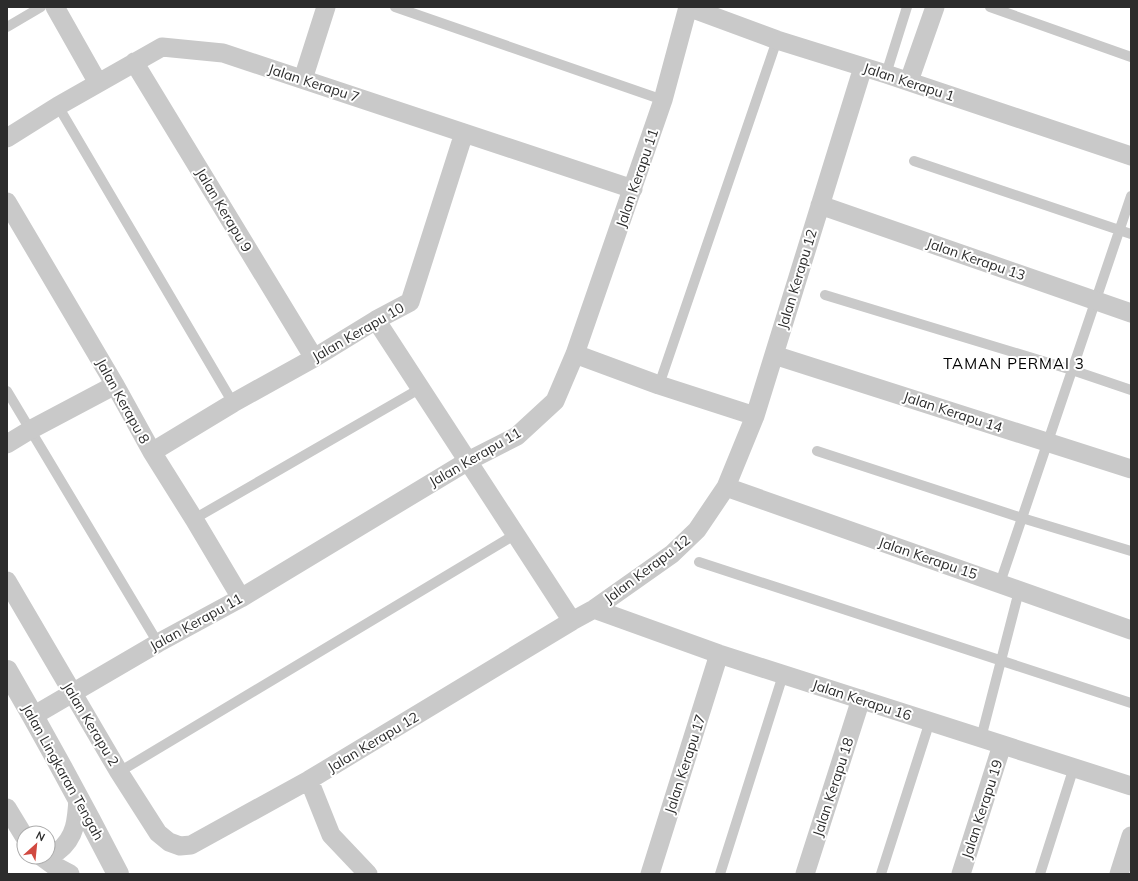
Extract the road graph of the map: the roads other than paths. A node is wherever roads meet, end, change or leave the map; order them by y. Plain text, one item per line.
1 (41, 7) edge
2 (55, 7) edge
3 (326, 7) edge
4 (395, 7) edge
5 (688, 7) edge
6 (907, 7) edge
7 (935, 7) edge
8 (990, 7) edge
9 (7, 27) edge
10 (777, 40) junction
11 (1131, 57) edge
12 (134, 62) junction
13 (863, 67) junction
14 (886, 74) junction
15 (303, 80) junction
16 (909, 82) junction
17 (98, 83) junction
18 (664, 100) junction
19 (58, 106) junction
20 (464, 133) junction
21 (7, 138) edge
22 (1131, 156) edge
23 (914, 161) dead end
24 (633, 189) junction
25 (1131, 196) edge
26 (7, 202) edge
27 (820, 204) junction
28 (1120, 230) junction
29 (1131, 234) edge
30 (825, 295) dead end
31 (1096, 300) junction
32 (1131, 312) edge
33 (376, 320) junction
34 (575, 354) junction
35 (774, 354) junction
36 (314, 358) junction
37 (1072, 370) junction
38 (115, 385) junction
39 (659, 385) junction
40 (421, 388) junction
41 (1131, 390) edge
42 (7, 391) edge
43 (233, 403) junction
44 (755, 416) junction
45 (30, 430) junction
46 (1048, 442) junction
47 (7, 444) edge
48 (816, 451) dead end
49 (152, 452) junction
50 (468, 461) junction
51 (1131, 469) edge
52 (726, 488) junction
53 (1022, 518) junction
54 (194, 519) junction
55 (516, 534) junction
56 (1131, 551) edge
57 (699, 562) dead end
58 (7, 581) edge
59 (1000, 584) junction
60 (1019, 591) junction
61 (241, 598) junction
62 (594, 609) junction
63 (572, 621) junction
64 (1131, 630) edge
65 (158, 643) junction
66 (720, 654) junction
67 (1001, 661) junction
68 (7, 671) edge
69 (783, 674) junction
70 (72, 693) junction
71 (861, 699) junction
72 (1131, 703) edge
73 (33, 716) junction
74 (930, 721) junction
75 (981, 738) junction
76 (1002, 745) junction
77 (1074, 768) junction
78 (119, 772) junction
79 (309, 780) junction
80 (1131, 786) edge
81 (78, 797) junction
82 (7, 808) edge
83 (17, 825) edge
84 (1131, 836) edge
85 (191, 845) joint
86 (56, 851) edge
87 (53, 865) edge
88 (70, 874) edge
89 (118, 874) edge
90 (368, 874) edge
91 (650, 874) edge
92 (720, 874) edge
93 (805, 874) edge
94 (881, 874) edge
95 (961, 874) edge
96 (1040, 874) edge
97 (1119, 874) edge

1 - 9 lane
2 - 17 street
3 - 15 street
4 - 18 lane
5 - 10 street, Jalan Kerapu 1
5 - 18 street, Jalan Kerapu 11
6 - 14 lane
7 - 16 street
8 - 11 lane
10 - 13 street, Jalan Kerapu 1
10 - 39 lane
12 - 15 street, Jalan Kerapu 7
12 - 17 street, Jalan Kerapu 7
12 - 36 street, Jalan Kerapu 9
13 - 14 street, Jalan Kerapu 1
13 - 27 street, Jalan Kerapu 12
14 - 16 street, Jalan Kerapu 1
15 - 20 street, Jalan Kerapu 7
16 - 22 street, Jalan Kerapu 1
17 - 19 street, Jalan Kerapu 7
18 - 24 street, Jalan Kerapu 11
19 - 21 street, Jalan Kerapu 7
19 - 43 lane
20 - 24 street, Jalan Kerapu 7
20 - 33 street, Jalan Kerapu 10
23 - 28 lane
24 - 34 street, Jalan Kerapu 11
25 - 28 lane
26 - 38 street, Jalan Kerapu 8
27 - 31 street, Jalan Kerapu 13
27 - 35 street, Jalan Kerapu 12
28 - 29 lane
28 - 31 lane
30 - 37 lane
31 - 32 street, Jalan Kerapu 13
31 - 37 lane
33 - 36 street, Jalan Kerapu 10
33 - 40 street
34 - 39 street
34 - 50 street, Jalan Kerapu 11
35 - 44 street, Jalan Kerapu 12
35 - 46 street, Jalan Kerapu 14
36 - 43 street, Jalan Kerapu 10
37 - 41 lane
37 - 46 lane
38 - 45 street
38 - 49 street, Jalan Kerapu 8
39 - 44 street
40 - 50 street
40 - 54 lane
42 - 45 lane
43 - 49 street, Jalan Kerapu 10
44 - 52 street, Jalan Kerapu 12
45 - 47 street
45 - 65 lane
46 - 51 street, Jalan Kerapu 14
46 - 53 lane
48 - 53 lane
49 - 54 street, Jalan Kerapu 8
50 - 55 street
50 - 61 street, Jalan Kerapu 11
52 - 59 street, Jalan Kerapu 15
52 - 62 street, Jalan Kerapu 12
53 - 56 lane
53 - 59 lane
54 - 61 street, Jalan Kerapu 8
55 - 63 street
55 - 78 lane
57 - 67 lane
58 - 70 street, Jalan Kerapu 2
59 - 60 street, Jalan Kerapu 15
60 - 64 street, Jalan Kerapu 15
60 - 67 lane
61 - 65 street, Jalan Kerapu 11
62 - 63 street, Jalan Kerapu 12
62 - 66 street, Jalan Kerapu 16
63 - 79 street, Jalan Kerapu 12
65 - 70 street, Jalan Kerapu 11
66 - 69 street, Jalan Kerapu 16
66 - 91 street, Jalan Kerapu 17
67 - 72 lane
67 - 75 lane
68 - 73 street, Jalan Lingkaran Tengah
69 - 71 street, Jalan Kerapu 16
69 - 92 lane
70 - 73 street, Jalan Kerapu 11
70 - 78 street, Jalan Kerapu 2
71 - 74 street, Jalan Kerapu 16
71 - 93 street, Jalan Kerapu 18
73 - 81 street, Jalan Lingkaran Tengah
74 - 75 street, Jalan Kerapu 16
74 - 94 lane
75 - 76 street, Jalan Kerapu 16
76 - 77 street, Jalan Kerapu 16
76 - 95 street, Jalan Kerapu 19
77 - 80 street, Jalan Kerapu 16
77 - 96 lane
78 - 85 street, Jalan Kerapu 2
79 - 85 street, Jalan Kerapu 12
79 - 90 street
81 - 86 street
81 - 89 street, Jalan Lingkaran Tengah
82 - 83 street
84 - 97 street
87 - 88 street

